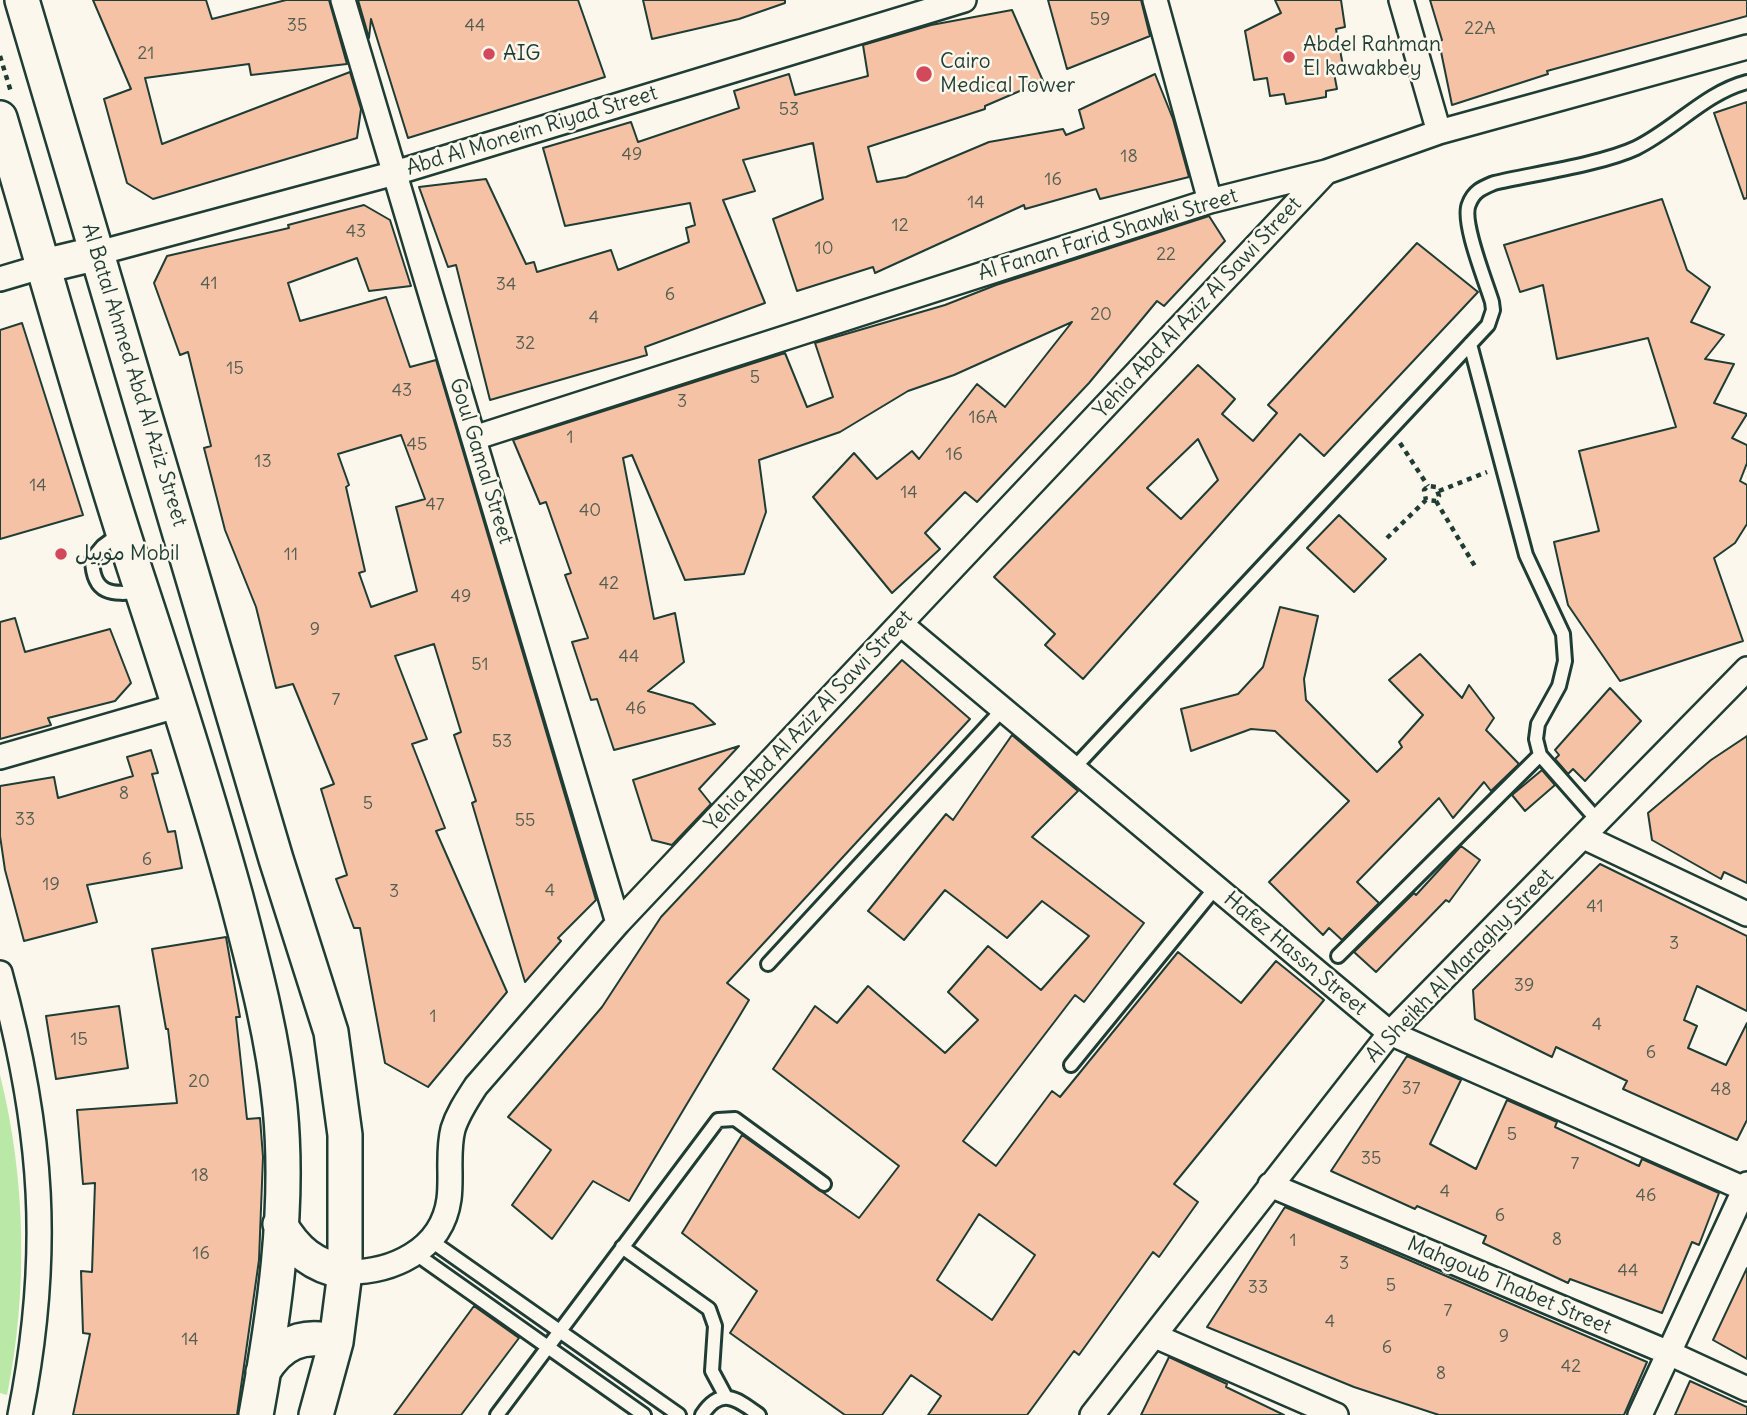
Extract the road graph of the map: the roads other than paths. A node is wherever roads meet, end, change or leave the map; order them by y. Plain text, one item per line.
1 (22, 0) edge
2 (343, 0) edge
3 (964, 0) edge
4 (1155, 0) edge
5 (1401, 0) edge
6 (1747, 47) edge
7 (1747, 82) edge
8 (0, 118) edge
9 (1439, 132) junction
10 (1326, 172) junction
11 (395, 173) junction
12 (1210, 201) junction
13 (98, 253) junction
14 (44, 266) junction
15 (0, 279) edge
16 (1471, 344) junction
17 (474, 438) junction
18 (901, 624) junction
19 (1747, 669) edge
20 (180, 705) junction
21 (1003, 709) junction
22 (1540, 755) junction
23 (0, 757) edge
24 (1073, 768) junction
25 (1592, 829) junction
26 (1216, 887) junction
27 (1747, 914) edge
28 (618, 923) junction
29 (1338, 956) dead end
30 (768, 964) dead end
31 (0, 973) edge
32 (3, 998) edge
33 (1390, 1033) junction
34 (1070, 1065) dead end
35 (824, 1184) dead end
36 (1270, 1185) junction
37 (1746, 1188) edge
38 (280, 1224) junction
39 (423, 1247) junction
40 (622, 1247) junction
41 (345, 1272) junction
42 (559, 1331) junction
43 (1155, 1336) junction
44 (336, 1342) junction
45 (547, 1347) junction
46 (1669, 1353) junction
47 (263, 1372) junction
48 (1747, 1389) edge
49 (726, 1397) junction
50 (0, 1409) edge
51 (20, 1415) edge
52 (256, 1415) edge
53 (316, 1415) edge
54 (497, 1415) edge
55 (644, 1415) edge
56 (679, 1415) edge
57 (702, 1415) edge
58 (759, 1415) edge
59 (1092, 1415) edge
60 (1336, 1415) edge
61 (1640, 1415) edge

1 - 13 main road, Al Batal Ahmed Abd Al Aziz Street
2 - 11 street, Goul Gamal Street
3 - 11 street, Abd Al Moneim Riyad Street
4 - 12 street
5 - 9 street
6 - 9 street, Al Fanan Farid Shawki Street
7 - 16 lane
8 - 14 main road
9 - 10 street, Al Fanan Farid Shawki Street
10 - 12 street, Al Fanan Farid Shawki Street
10 - 18 street, Yehia Abd Al Aziz Al Sawi Street
11 - 13 street, Abd Al Moneim Riyad Street
11 - 17 street, Goul Gamal Street
12 - 17 street, Al Fanan Farid Shawki Street
13 - 14 main road
13 - 41 main road, Al Batal Ahmed Abd Al Aziz Street
14 - 15 street
14 - 20 main road
16 - 22 lane
16 - 24 lane
17 - 28 street, Goul Gamal Street
18 - 21 street, Hafez Hassn Street
18 - 28 street, Yehia Abd Al Aziz Al Sawi Street
19 - 25 street, Al Sheikh Al Maraghy Street
20 - 23 street
20 - 38 main road
21 - 24 street, Hafez Hassn Street
21 - 30 lane
22 - 25 lane
22 - 29 lane
24 - 26 street, Hafez Hassn Street
25 - 27 street
25 - 33 street, Al Sheikh Al Maraghy Street
26 - 33 street, Hafez Hassn Street
26 - 34 lane
28 - 39 street, Yehia Abd Al Aziz Al Sawi Street
31 - 32 street
32 - 51 street
33 - 36 street, Al Sheikh Al Maraghy Street
33 - 37 street, Hafez Hassn Street
35 - 40 lane
36 - 43 street, Al Sheikh Al Maraghy Street
36 - 46 street, Mahgoub Thabet Street
37 - 46 street
38 - 41 main road
38 - 47 main road
39 - 41 street
39 - 42 lane
39 - 45 lane
40 - 42 lane
40 - 49 lane
41 - 44 main road, Al Batal Ahmed Abd Al Aziz Street
42 - 45 lane
42 - 56 lane
43 - 59 street, Al Sheikh Al Maraghy Street
43 - 60 street
44 - 47 main road
44 - 53 main road, Al Batal Ahmed Abd Al Aziz Street
45 - 54 lane
45 - 55 lane
46 - 48 street, Mahgoub Thabet Street
46 - 61 street
47 - 52 main road
49 - 57 lane
49 - 58 lane
50 - 51 street

